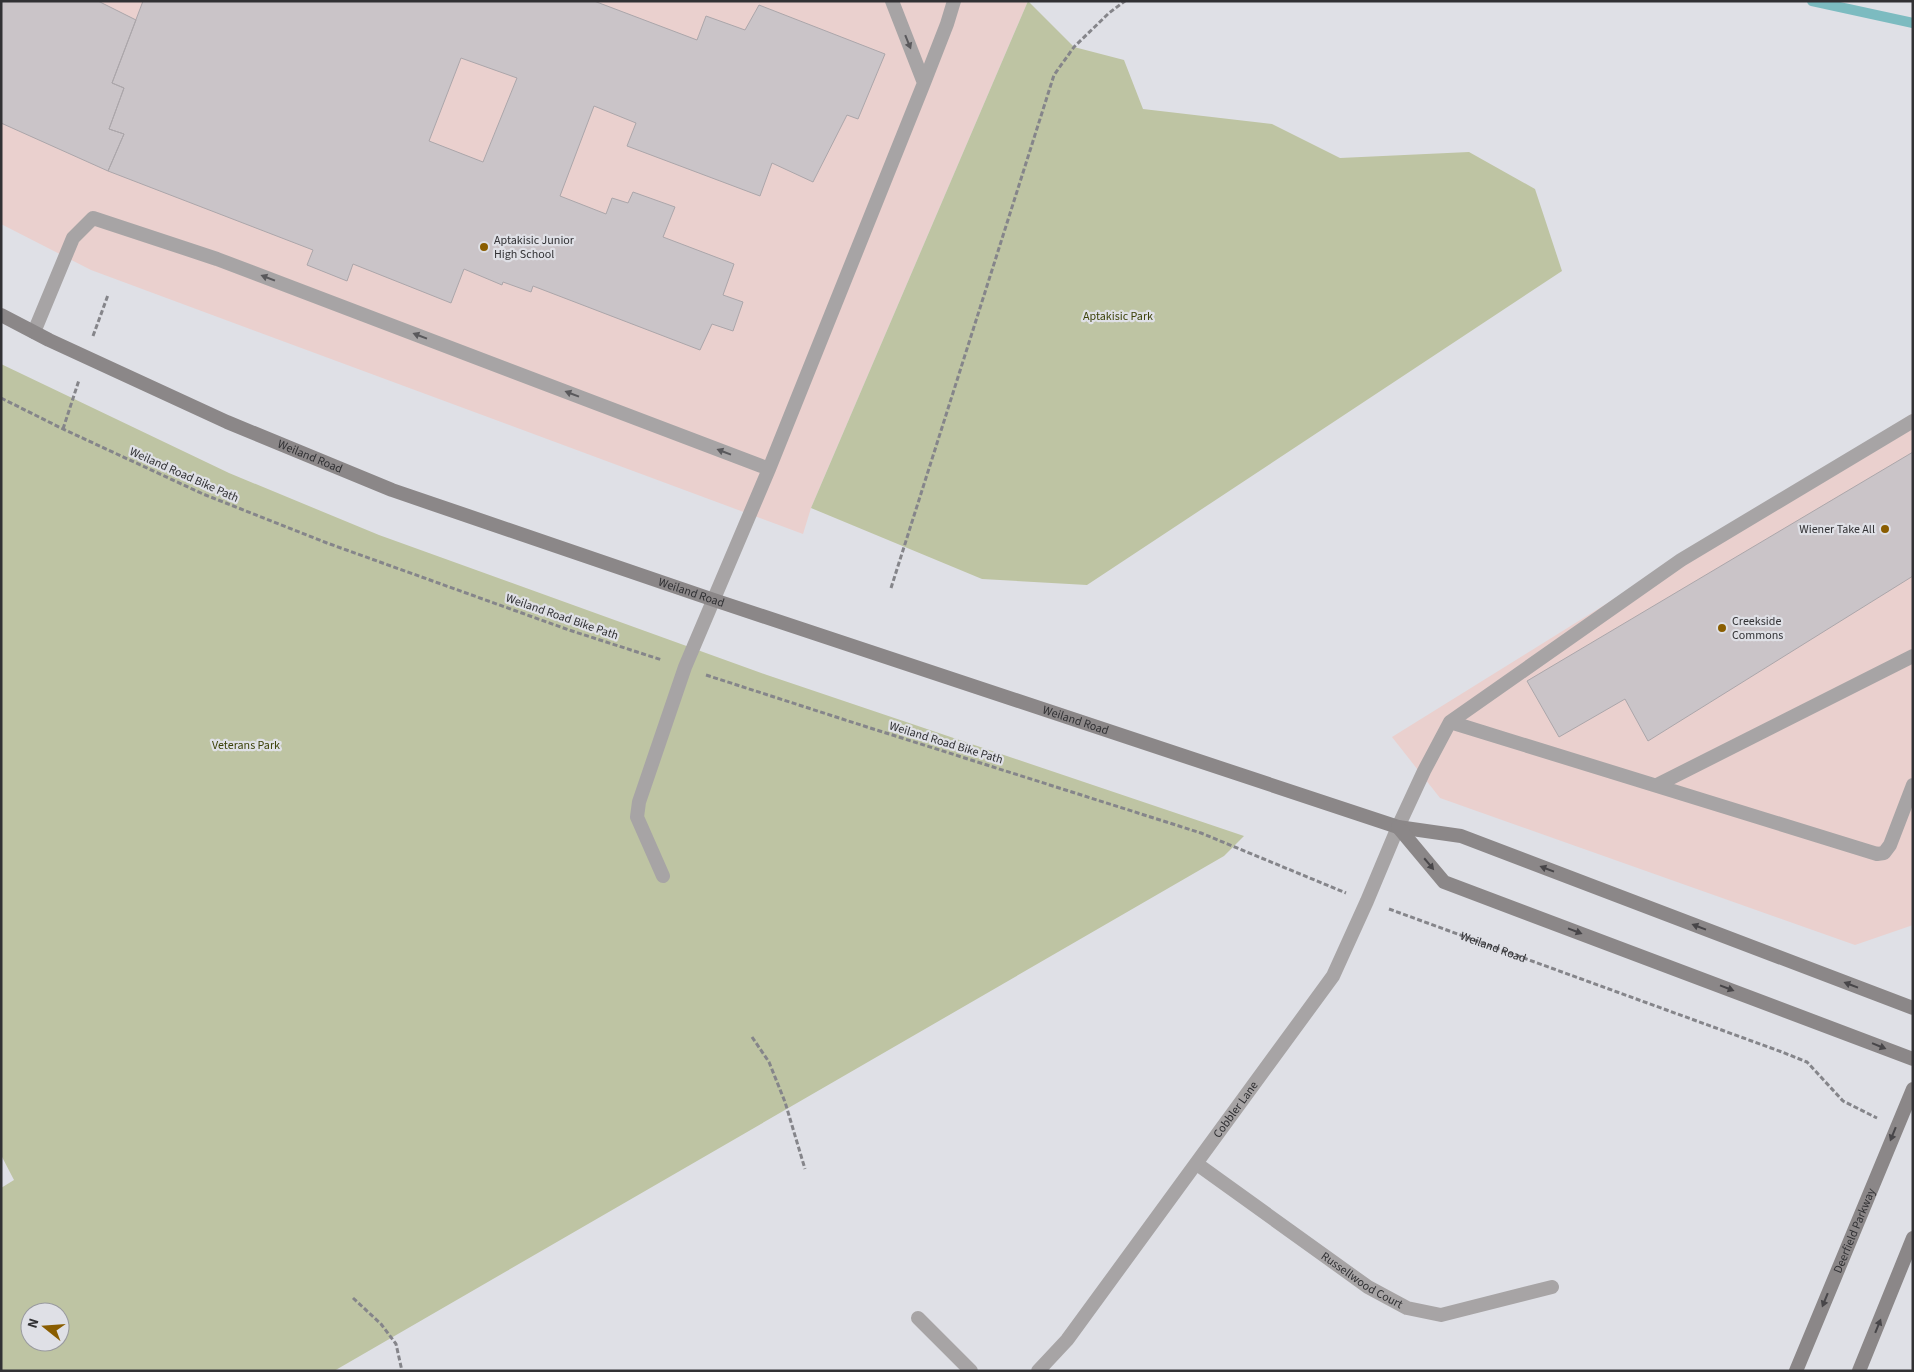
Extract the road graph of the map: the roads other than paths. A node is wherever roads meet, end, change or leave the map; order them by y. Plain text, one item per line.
1 (892, 1) edge
2 (954, 1) edge
3 (924, 82) junction
4 (1, 315) edge
5 (34, 332) junction
6 (1913, 421) edge
7 (769, 469) junction
8 (714, 600) junction
9 (1913, 656) edge
10 (1450, 722) junction
11 (1657, 785) junction
12 (1913, 785) edge
13 (1398, 827) junction
14 (663, 876) dead end
15 (1913, 1008) edge
16 (1913, 1059) edge
17 (1913, 1089) edge
18 (1196, 1164) junction
19 (1913, 1238) edge
20 (1552, 1287) dead end
21 (918, 1318) dead end
22 (971, 1371) edge
23 (1038, 1371) edge
24 (1796, 1371) edge
25 (1859, 1371) edge

1 -> 3 street
2 - 3 street
3 - 7 street
4 - 5 main road, Weiland Road
7 -> 5 street
5 - 8 main road, Weiland Road
6 - 10 street
7 - 8 street
8 - 13 main road, Weiland Road
8 - 14 street
9 - 11 street
10 - 11 street
10 - 13 street, Cobbler Lane
11 - 12 street
15 -> 13 main road, Weiland Road
13 -> 16 main road
13 - 18 street, Cobbler Lane
17 -> 24 main road, Deerfield Parkway
18 - 20 street, Russellwood Court
18 - 23 street, Cobbler Lane
25 -> 19 main road
21 - 22 street

